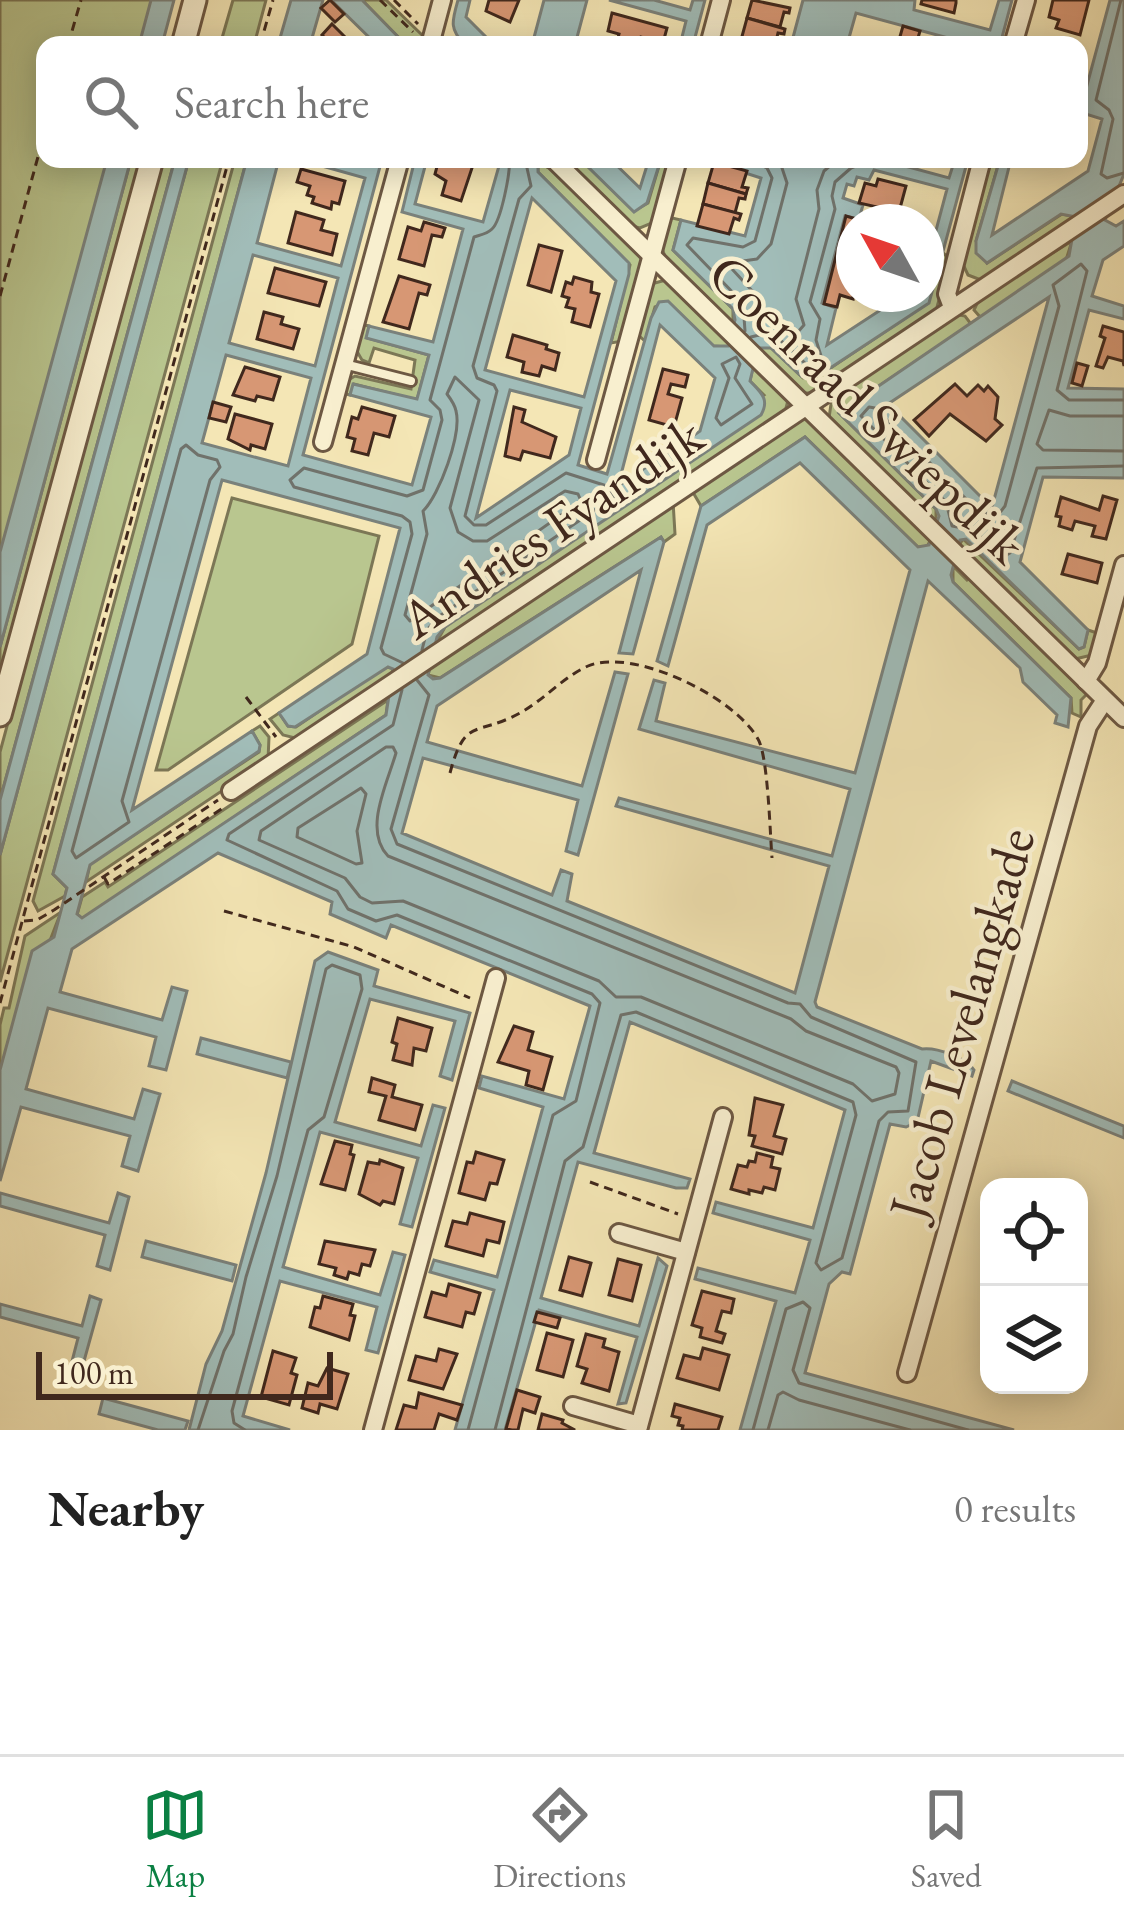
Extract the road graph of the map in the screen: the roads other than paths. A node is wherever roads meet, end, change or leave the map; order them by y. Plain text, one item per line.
1 (195, 0) edge
2 (442, 0) edge
3 (721, 0) edge
4 (1026, 0) edge
5 (185, 36) edge
6 (434, 36) edge
7 (711, 36) edge
8 (1016, 36) edge
9 (150, 168) edge
10 (398, 168) edge
11 (563, 168) edge
12 (676, 168) edge
13 (980, 168) edge
14 (1122, 196) edge
15 (652, 257) junction
16 (952, 307) junction
17 (344, 364) junction
18 (411, 381) dead end
19 (808, 406) junction
20 (323, 442) dead end
21 (596, 460) dead end
22 (1124, 565) edge
23 (1086, 681) junction
24 (1105, 700) junction
25 (0, 715) edge
26 (1124, 718) edge
27 (231, 791) road end
28 (496, 978) dead end
29 (723, 1117) dead end
30 (619, 1233) dead end
31 (686, 1252) junction
32 (907, 1373) dead end
33 (573, 1406) dead end
34 (639, 1428) edge
35 (373, 1430) edge

1 - 5 street
2 - 6 street
3 - 7 street
4 - 8 street
9 - 25 street
10 - 17 street
11 - 15 street, Coenraad Swiepdijk
12 - 15 street
13 - 16 street
14 - 16 street, Andries Fyandijk
15 - 19 street, Coenraad Swiepdijk
15 - 21 street
16 - 19 street, Andries Fyandijk
17 - 18 lane
17 - 20 street
19 - 23 street, Coenraad Swiepdijk
19 - 27 street, Andries Fyandijk
22 - 23 street
23 - 24 street, Coenraad Swiepdijk
24 - 26 street, Coenraad Swiepdijk
24 - 32 street, Jacob Levelangkade
28 - 35 street
29 - 31 street
30 - 31 street
31 - 34 street
33 - 34 street

